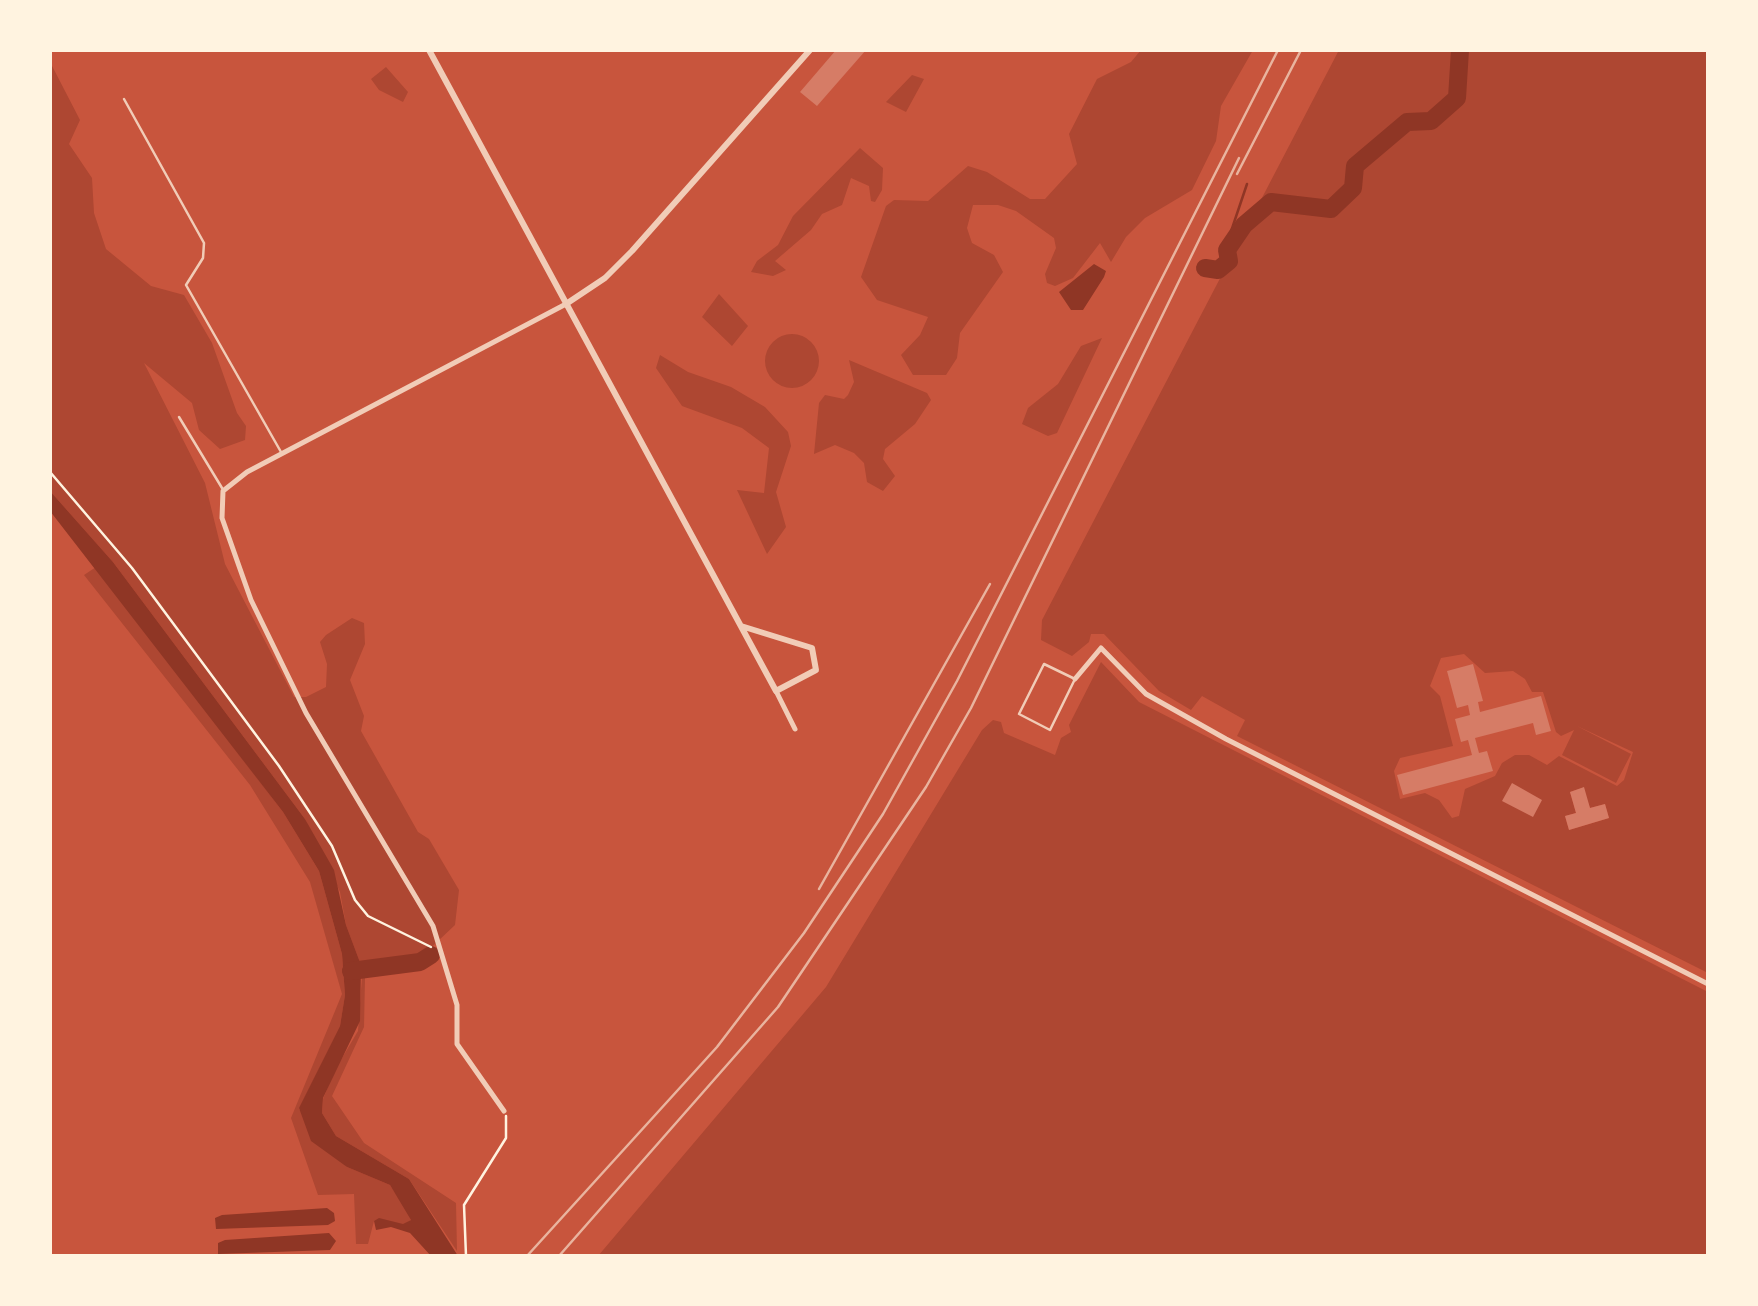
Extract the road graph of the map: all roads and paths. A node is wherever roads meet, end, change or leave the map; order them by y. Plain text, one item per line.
1 (429, 50) edge
2 (810, 50) edge
3 (124, 100) dead end
4 (566, 304) junction
5 (179, 417) dead end
6 (282, 454) junction
7 (50, 472) edge
8 (224, 490) junction
9 (741, 626) junction
10 (1075, 679) junction
11 (776, 691) junction
12 (795, 729) dead end
13 (444, 953) junction
14 (1708, 984) edge
15 (504, 1112) joint
16 (466, 1256) edge

1 - 4 street
2 - 4 street
3 - 6 lane
4 - 6 street
4 - 9 street
5 - 8 lane
6 - 8 street
7 - 13 path
8 - 13 street
9 - 11 street
9 - 11 street
10 - 10 lane
10 - 14 street
11 - 12 street
13 - 15 street
15 - 16 path

